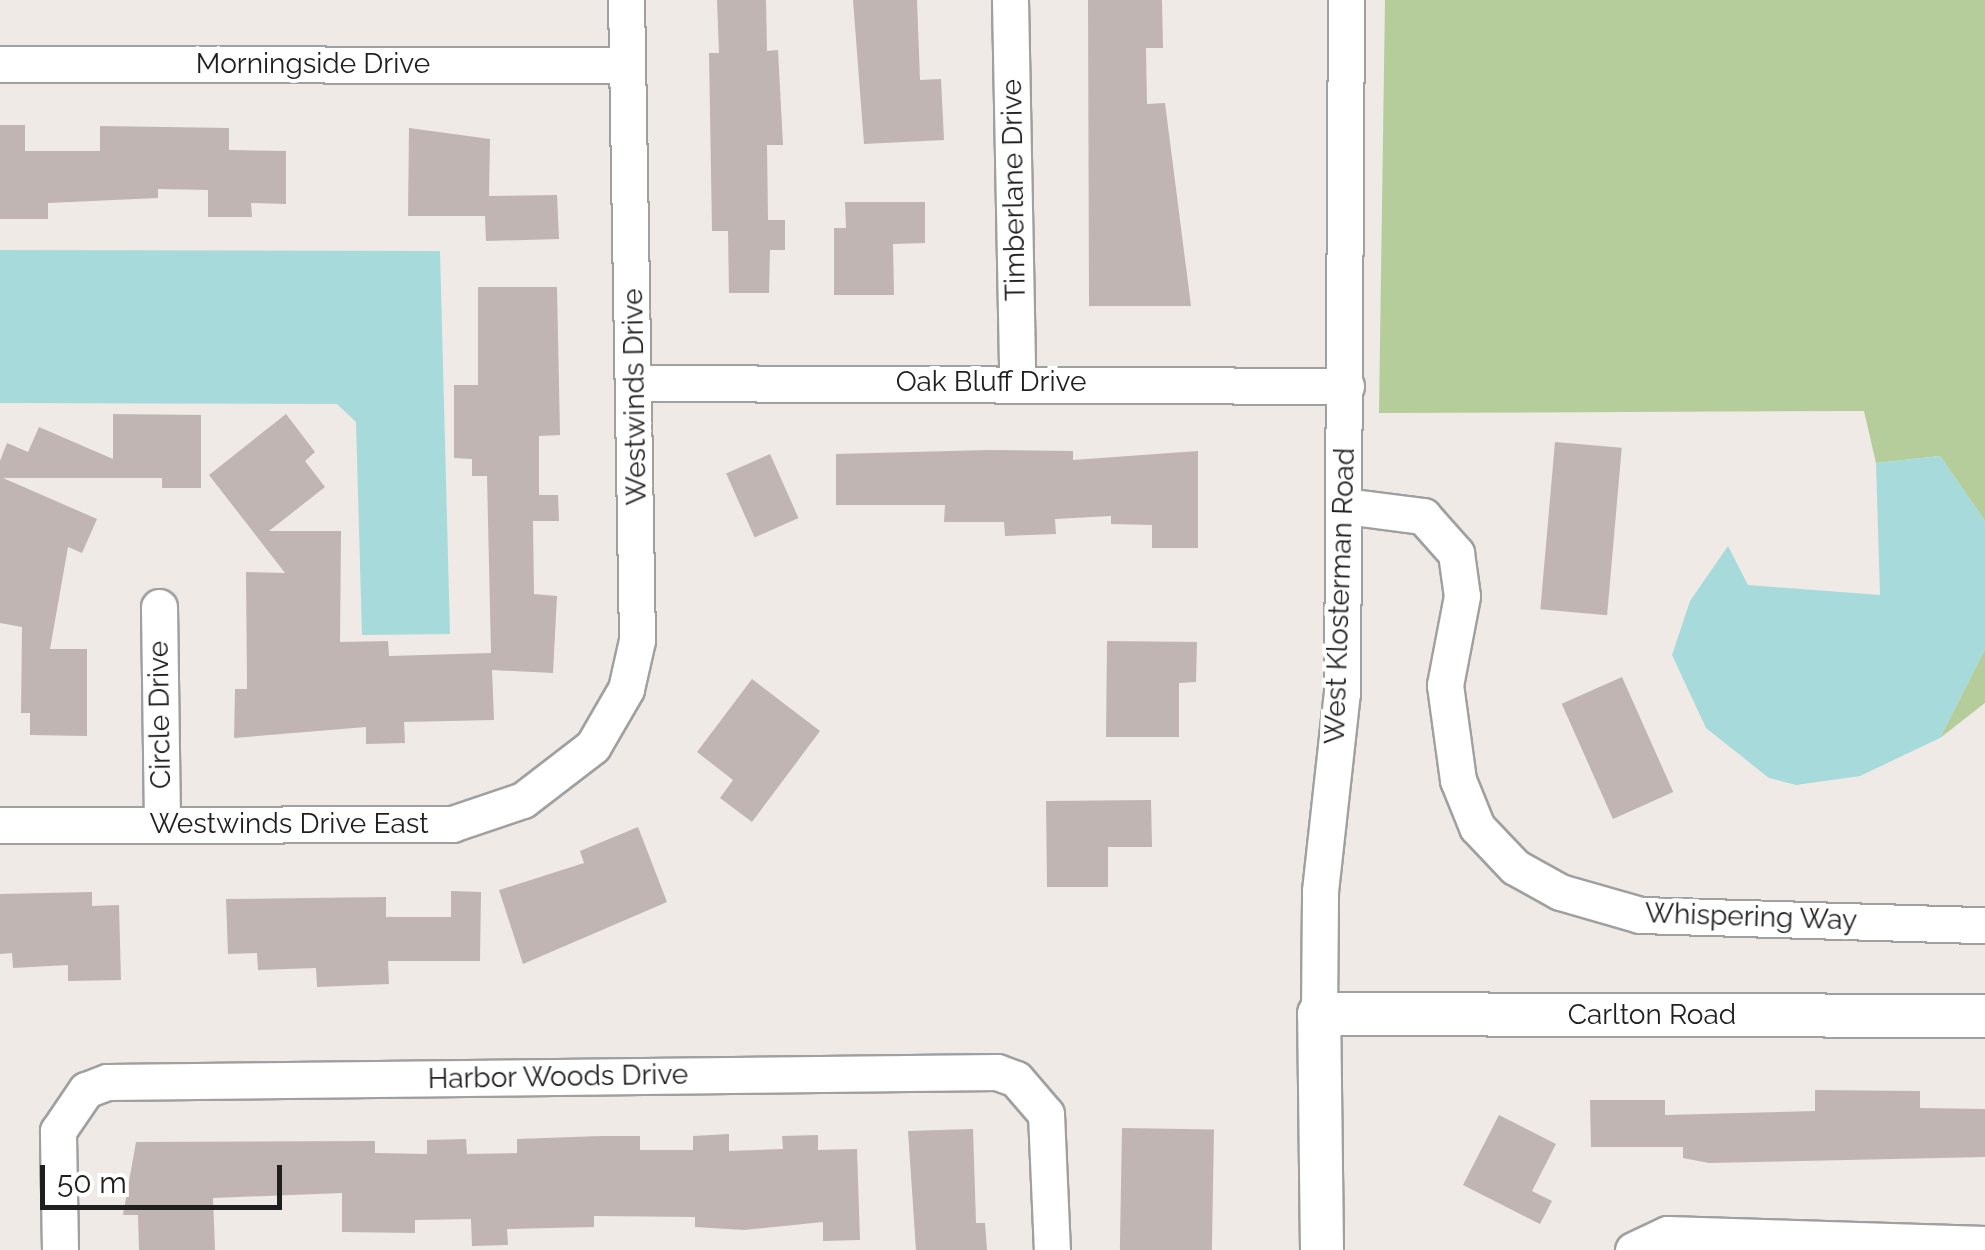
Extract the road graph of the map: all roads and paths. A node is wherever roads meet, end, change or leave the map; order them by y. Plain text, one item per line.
1 (626, 0) edge
2 (1010, 0) edge
3 (1346, 0) edge
4 (0, 64) edge
5 (627, 64) junction
6 (1018, 380) junction
7 (636, 384) junction
8 (1346, 386) junction
9 (1344, 506) junction
10 (159, 607) dead end
11 (566, 772) joint
12 (162, 824) junction
13 (0, 825) edge
14 (1985, 924) edge
15 (1318, 1014) junction
16 (1985, 1016) edge
17 (1985, 1244) edge
18 (60, 1250) edge
19 (1052, 1250) edge
20 (1322, 1250) edge
21 (1633, 1250) edge

1 - 5 street, Westwinds Drive
2 - 6 street, Timberlane Drive
3 - 8 street, West Klosterman Road
4 - 5 street, Morningside Drive
5 - 7 street, Westwinds Drive
6 - 7 street, Oak Bluff Drive
6 - 8 street, Oak Bluff Drive
7 - 11 street, Westwinds Drive
8 - 9 street, West Klosterman Road
9 - 14 street, Whispering Way
9 - 15 street, West Klosterman Road
10 - 12 street, Circle Drive
11 - 12 street, Westwinds Drive East
12 - 13 street, Westwinds Drive East
15 - 16 street, Carlton Road
15 - 20 street, West Klosterman Road
17 - 21 street
18 - 19 street, Harbor Woods Drive

